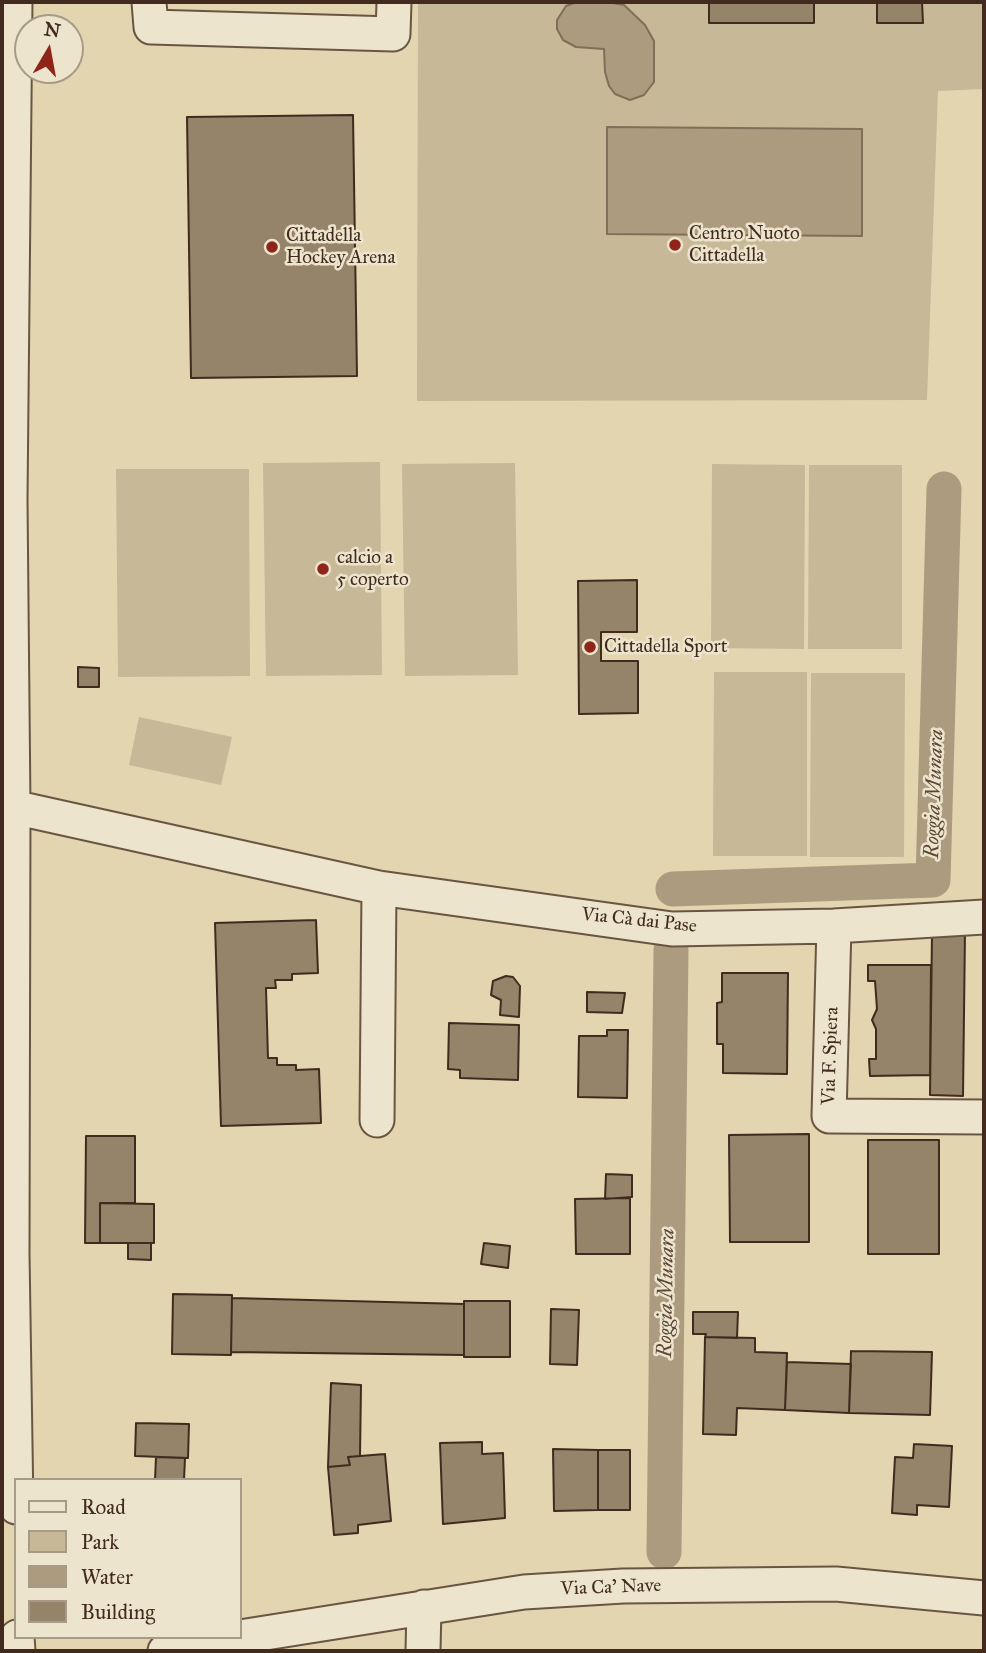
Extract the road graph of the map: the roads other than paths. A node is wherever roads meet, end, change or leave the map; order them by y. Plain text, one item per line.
1 (34, 2) edge
2 (149, 2) edge
3 (394, 2) edge
4 (18, 14) edge
5 (14, 84) edge
6 (13, 807) junction
7 (379, 888) junction
8 (984, 917) edge
9 (834, 926) junction
10 (984, 1117) edge
11 (377, 1120) dead end
12 (7, 1258) edge
13 (8, 1428) edge
14 (14, 1487) edge
15 (984, 1598) edge
16 (424, 1607) junction
17 (242, 1637) edge
18 (228, 1639) edge
19 (165, 1651) edge
20 (423, 1651) edge

1 - 4 street
2 - 3 street
5 - 6 street
6 - 7 street, Via Cà dai Pase
6 - 12 street
7 - 9 street, Via Cà dai Pase
7 - 11 street
8 - 9 street, Via Cà dai Pase
9 - 10 street, Via F. Spiera
12 - 13 street
13 - 14 street
15 - 16 street, Via Ca' Nave
16 - 17 street, Via Ca' Nave
16 - 20 street
18 - 19 street, Via Ca' Nave

